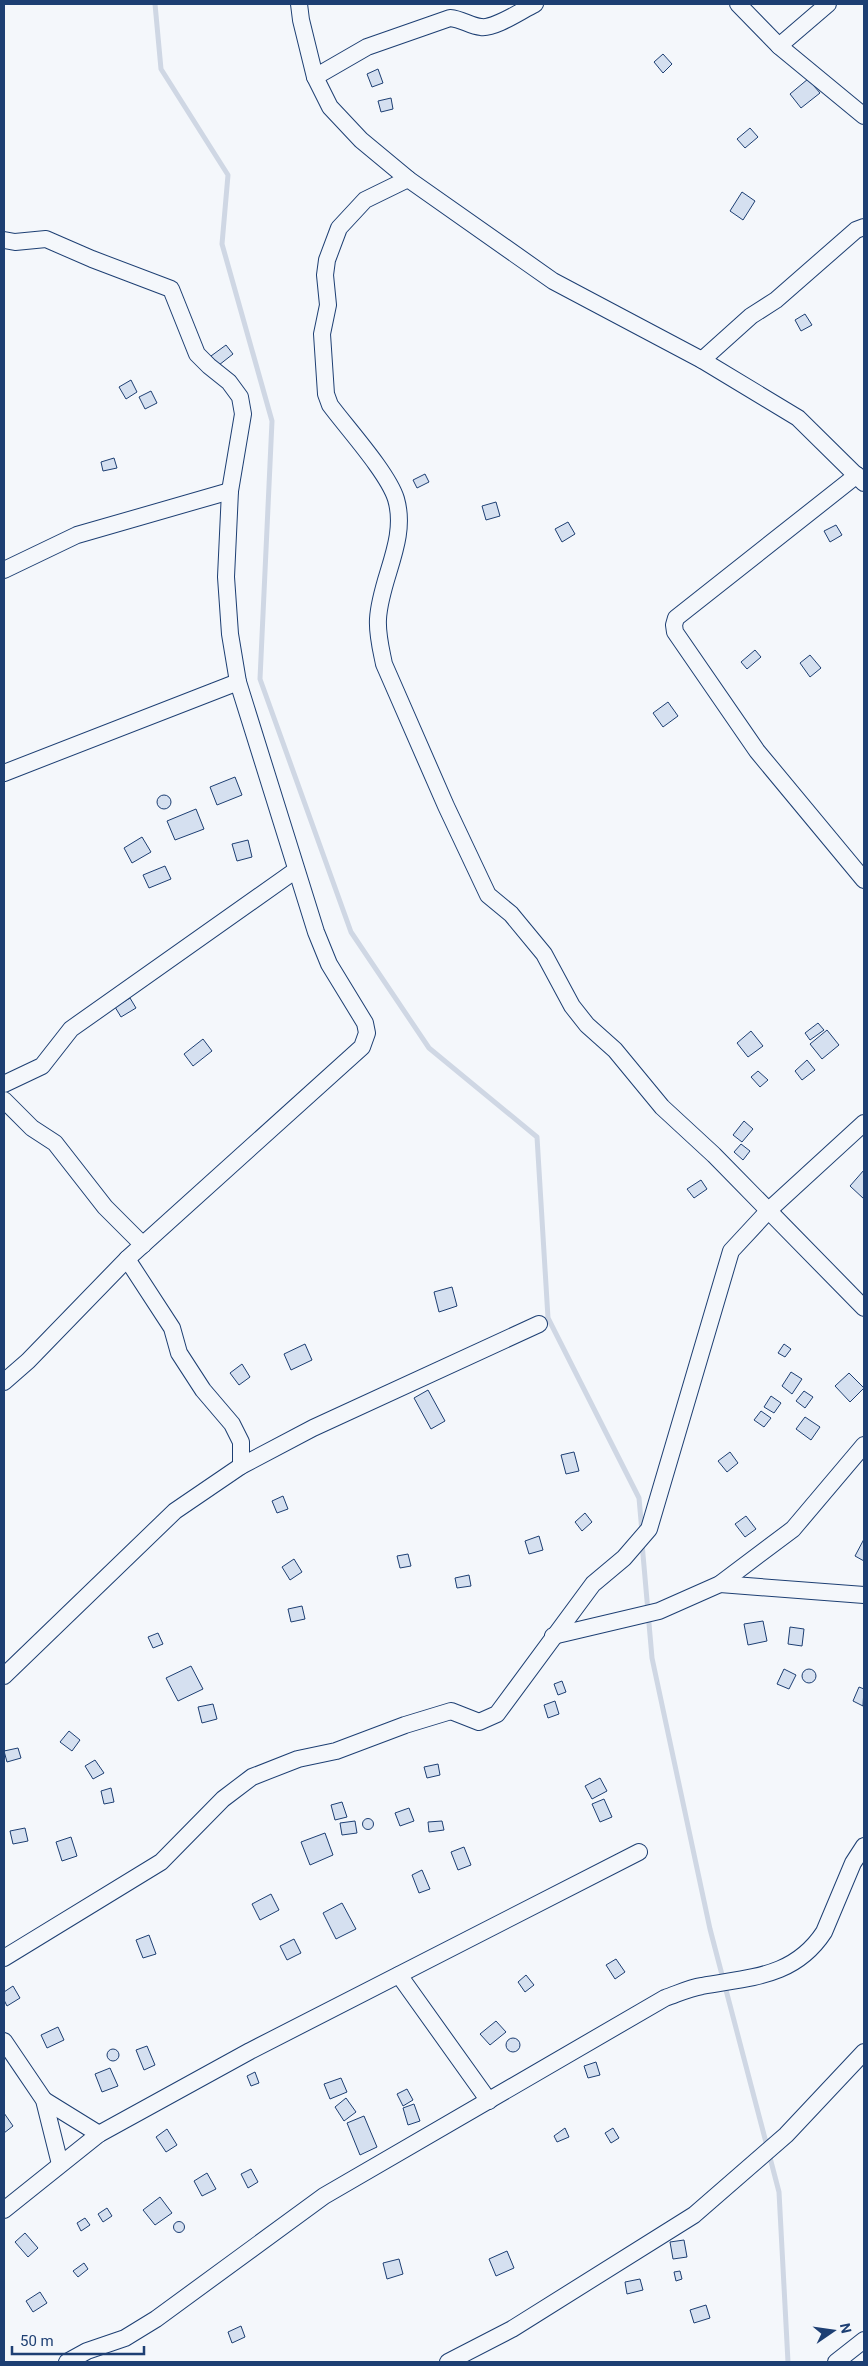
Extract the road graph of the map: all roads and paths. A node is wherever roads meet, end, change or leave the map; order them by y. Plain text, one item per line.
1 (299, 4) edge
2 (535, 4) edge
3 (738, 4) edge
4 (828, 4) edge
5 (779, 46) junction
6 (315, 77) junction
7 (864, 116) edge
8 (408, 179) junction
9 (864, 227) edge
10 (4, 240) edge
11 (702, 360) junction
12 (860, 479) edge
13 (230, 491) junction
14 (4, 570) edge
15 (238, 682) junction
16 (4, 773) edge
17 (296, 870) junction
18 (864, 880) edge
19 (4, 1084) edge
20 (4, 1100) edge
21 (864, 1123) edge
22 (768, 1210) junction
23 (143, 1245) junction
24 (127, 1259) junction
25 (864, 1308) edge
26 (539, 1324) dead end
27 (4, 1382) edge
28 (864, 1445) edge
29 (241, 1466) junction
30 (720, 1584) junction
31 (864, 1595) edge
32 (553, 1636) junction
33 (4, 1676) edge
34 (864, 1846) edge
35 (639, 1852) dead end
36 (4, 1958) edge
37 (399, 1975) junction
38 (4, 2040) edge
39 (864, 2052) edge
40 (44, 2100) junction
41 (489, 2101) junction
42 (98, 2134) junction
43 (60, 2164) junction
44 (4, 2210) edge
45 (864, 2340) edge
46 (67, 2362) edge
47 (448, 2362) edge
48 (836, 2362) edge

1 - 6 street
2 - 6 street
3 - 5 street
4 - 5 street
5 - 7 street
6 - 8 street
8 - 11 street
8 - 22 street
9 - 11 street
10 - 13 street
11 - 12 street
12 - 18 street
13 - 14 street
13 - 15 street
15 - 16 street
15 - 17 street
17 - 19 street
17 - 23 street
20 - 23 street
21 - 22 street
22 - 25 street
22 - 32 street
23 - 24 street
24 - 27 street
24 - 29 street
26 - 29 street
28 - 30 street
29 - 33 street
30 - 31 street
30 - 32 street
32 - 36 street
34 - 41 street
35 - 37 street
37 - 41 street
37 - 42 street
38 - 40 street
39 - 47 street
40 - 42 street
40 - 43 street
41 - 46 street
42 - 43 street
43 - 44 street
45 - 48 street

